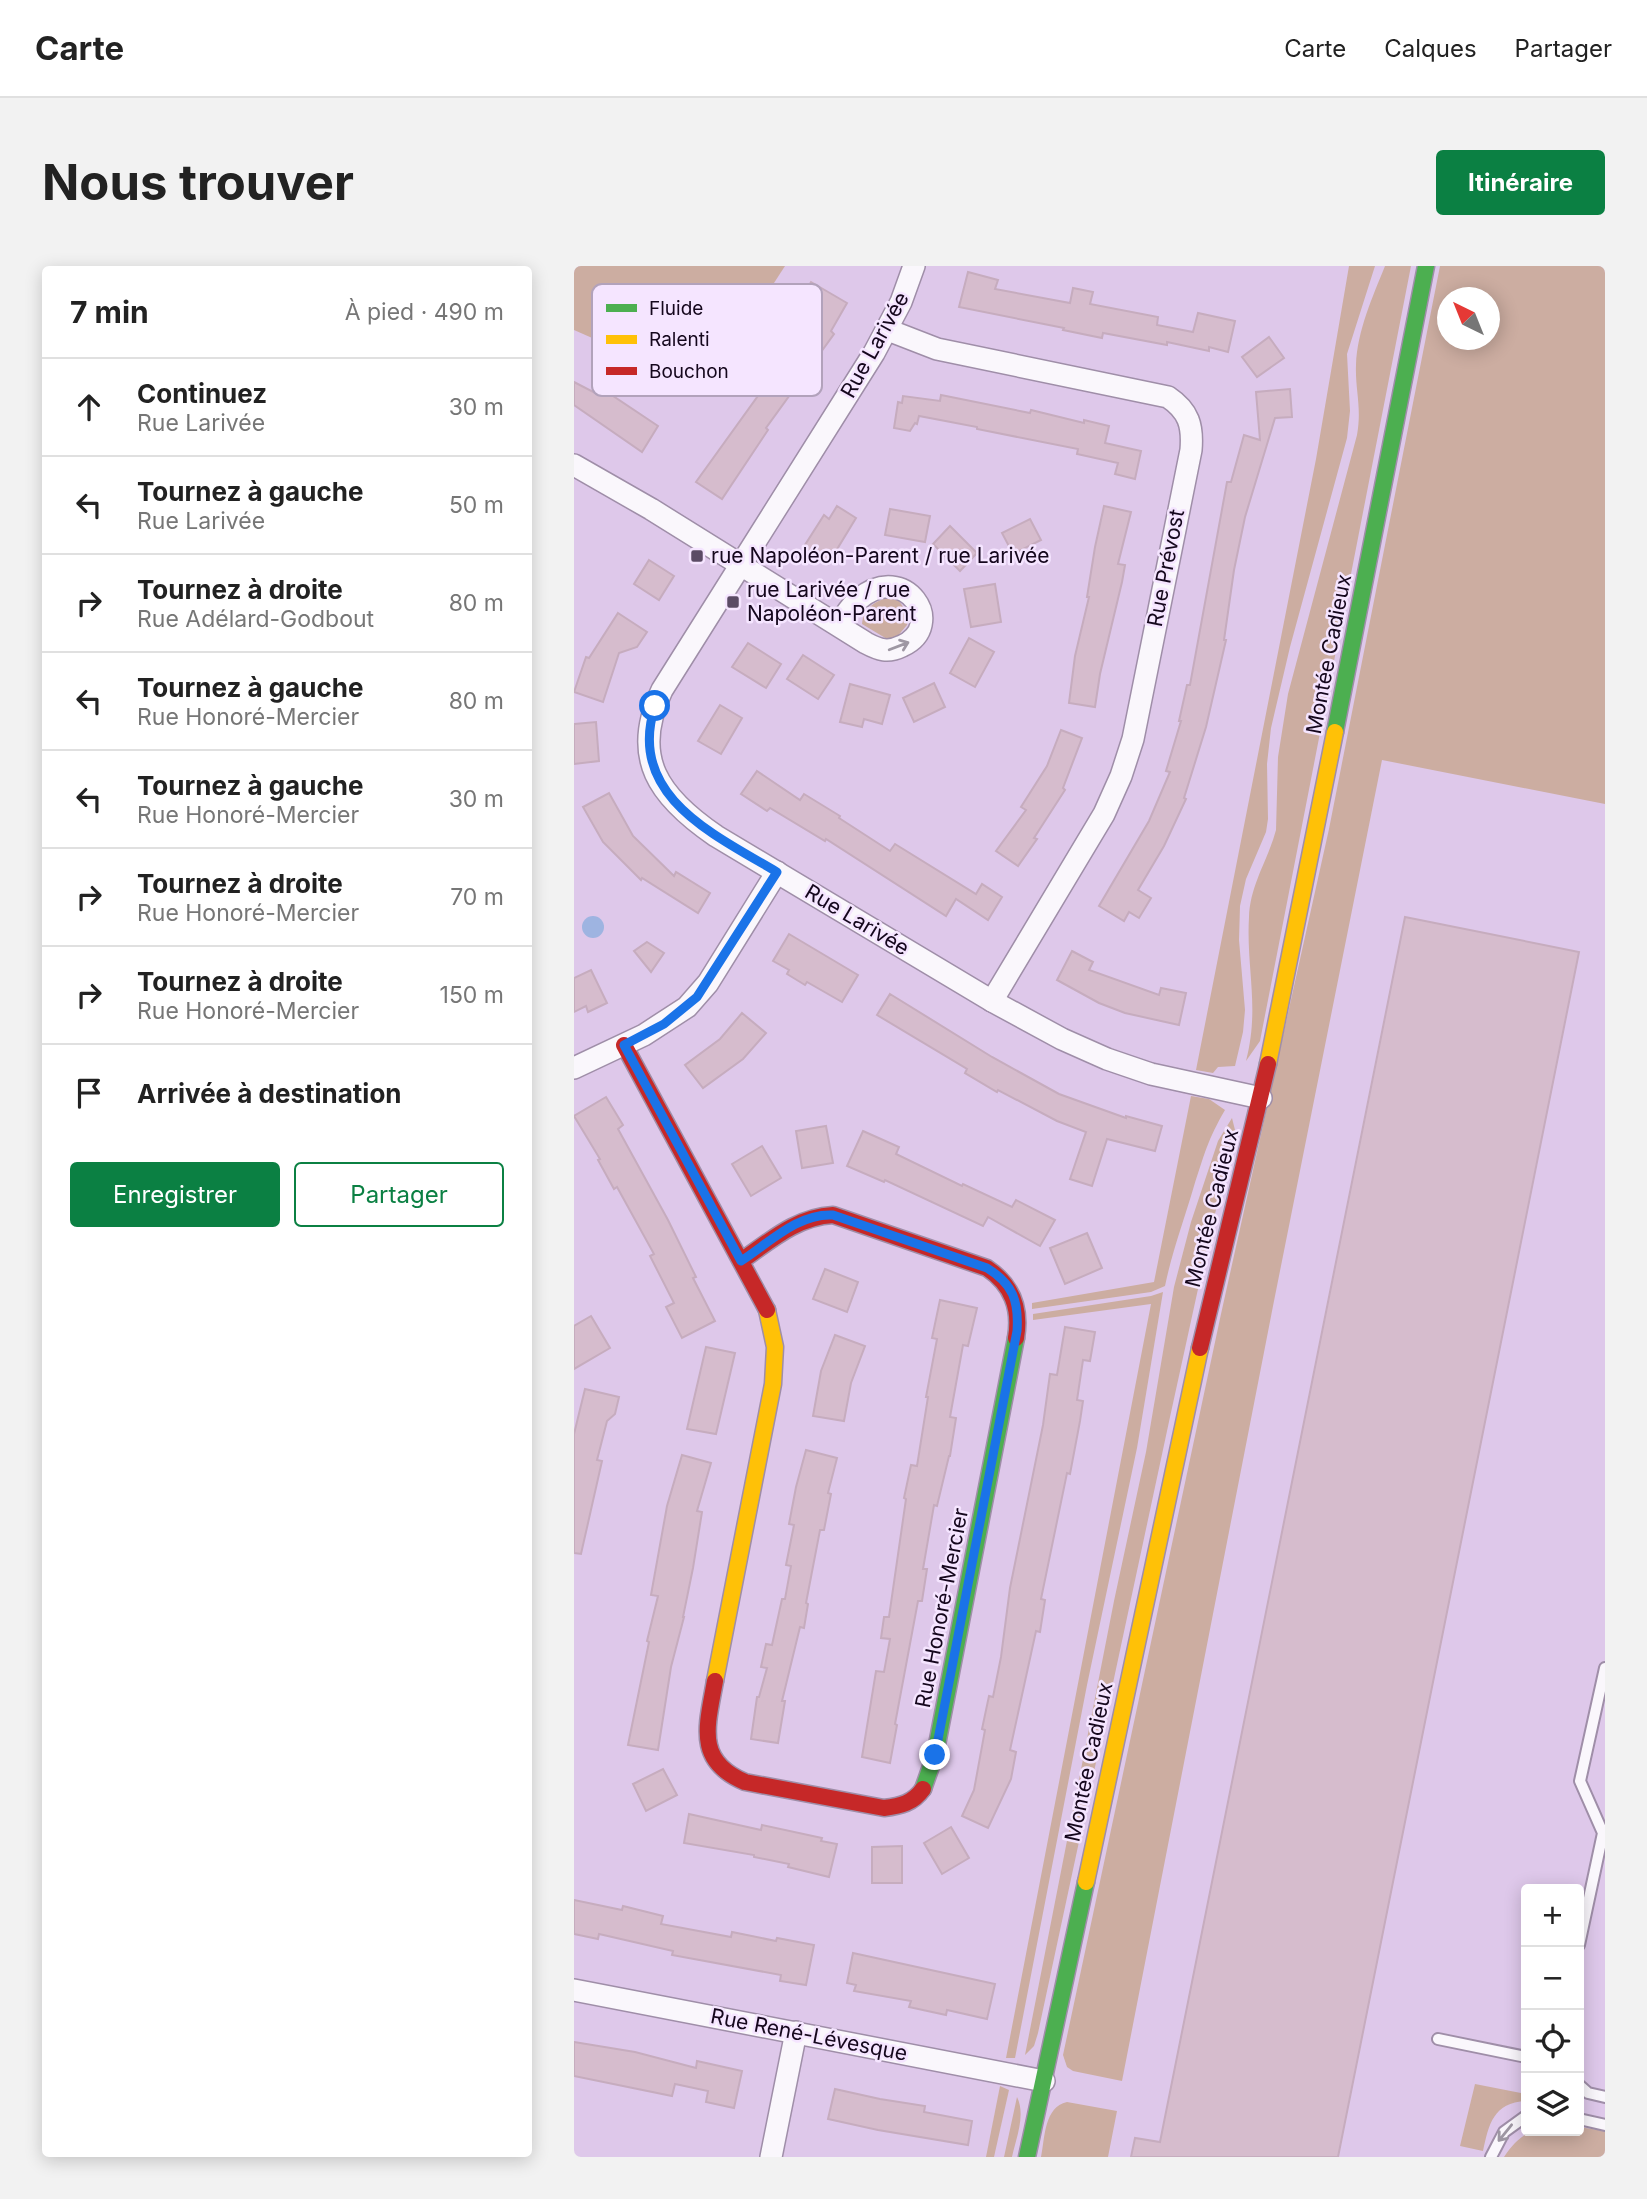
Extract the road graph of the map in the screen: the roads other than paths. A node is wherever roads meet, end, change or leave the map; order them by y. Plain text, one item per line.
1 (914, 266) edge
2 (1426, 266) edge
3 (888, 330) junction
4 (574, 466) edge
5 (742, 565) junction
6 (838, 625) dead end
7 (777, 872) junction
8 (992, 1001) junction
9 (624, 1045) junction
10 (574, 1068) edge
11 (1261, 1098) junction
12 (741, 1261) junction
13 (1605, 1668) edge
14 (1584, 1922) edge
15 (574, 1990) edge
16 (796, 2032) junction
17 (1438, 2039) dead end
18 (1521, 2056) edge
19 (1044, 2081) junction
20 (1584, 2089) edge
21 (1605, 2097) edge
22 (1521, 2120) edge
23 (1584, 2120) edge
24 (1605, 2124) edge
25 (771, 2157) edge
26 (1027, 2157) edge
27 (1491, 2157) edge

1 - 3 street, Rue Larivée
2 - 11 street, Montée Cadieux
3 - 5 street, Rue Larivée
3 - 8 street, Rue Prévost
4 - 5 street
5 - 6 street
5 - 7 street, Rue Larivée
7 - 8 street, Rue Larivée
7 - 9 street
8 - 11 street, Rue Larivée
9 - 10 street
9 - 12 street, Rue Honoré-Mercier
11 - 19 street, Montée Cadieux
12 - 12 street, Rue Honoré-Mercier
13 - 14 lane
15 - 16 street, Rue René-Lévesque
16 - 19 street, Rue René-Lévesque
16 - 25 street
17 - 18 lane
19 - 26 street, Montée Cadieux
20 - 21 lane
22 -> 27 lane
23 - 24 lane

